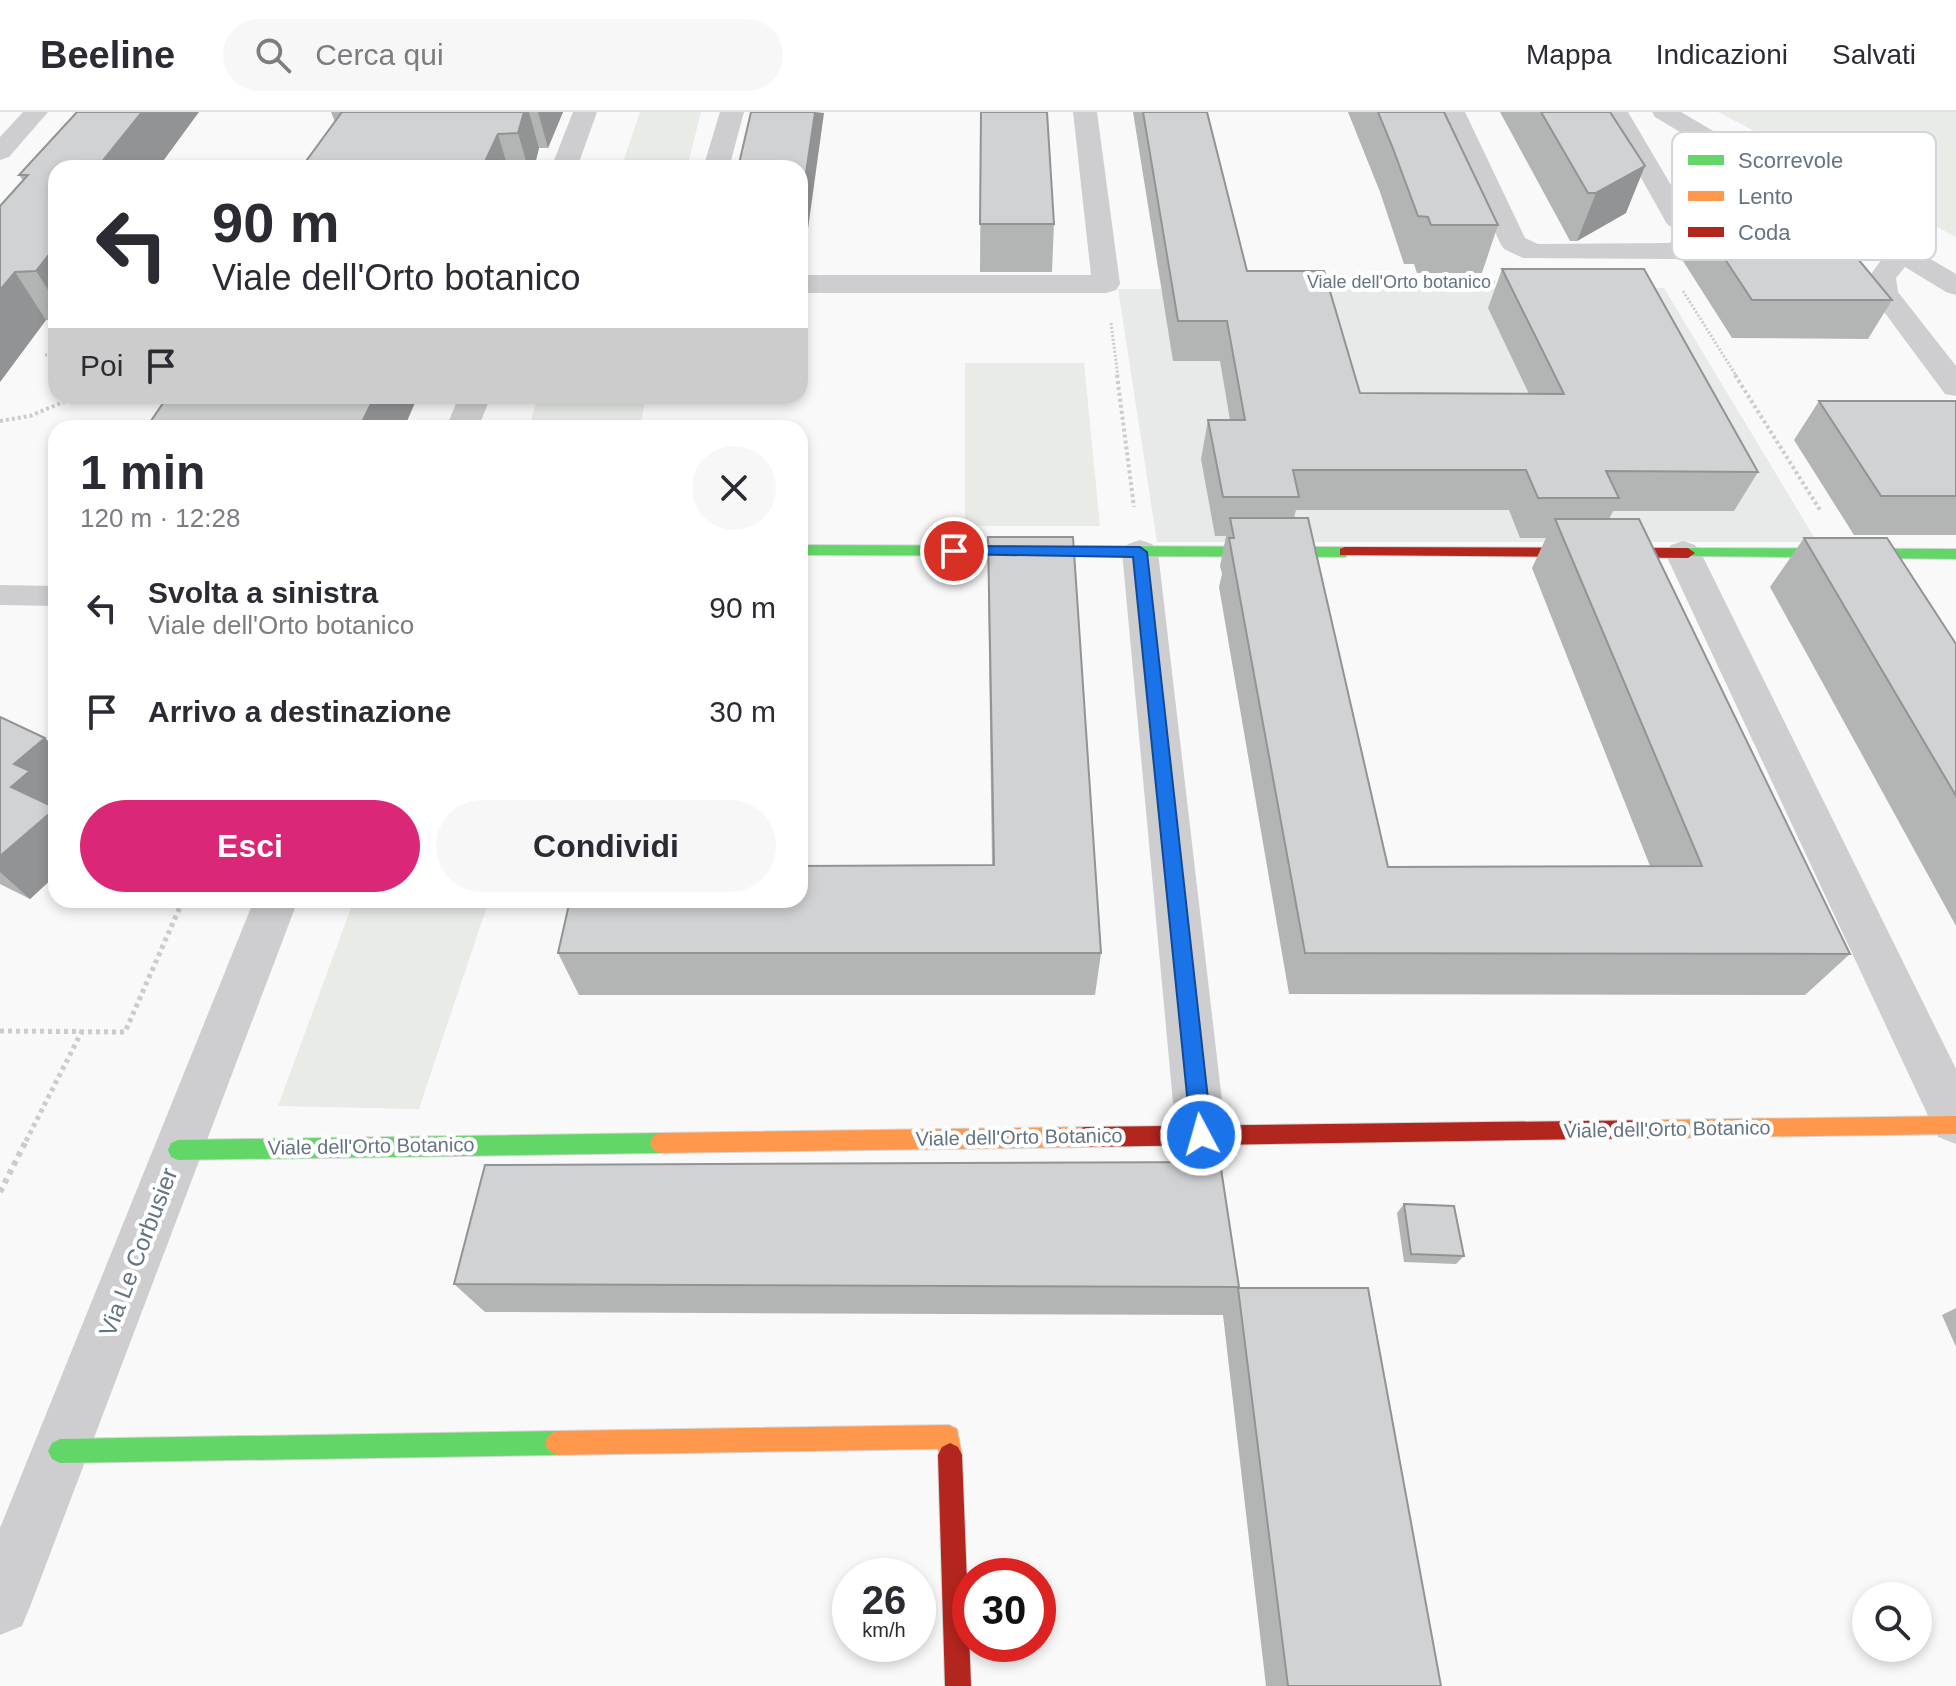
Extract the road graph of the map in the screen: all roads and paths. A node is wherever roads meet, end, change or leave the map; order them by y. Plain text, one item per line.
1 (36, 112) edge
2 (585, 112) edge
3 (732, 112) edge
4 (1085, 112) edge
5 (1453, 112) edge
6 (1616, 112) edge
7 (1664, 112) edge
8 (1698, 132) edge
9 (0, 152) edge
10 (567, 160) edge
11 (718, 160) edge
12 (1672, 208) edge
13 (1672, 251) edge
14 (1886, 260) edge
15 (1912, 260) edge
16 (1496, 282) dead end
17 (1678, 282) dead end
18 (1313, 283) edge
19 (808, 284) edge
20 (1106, 284) junction
21 (1956, 286) edge
22 (45, 355) dead end
23 (48, 355) edge
24 (1956, 387) edge
25 (58, 404) edge
26 (0, 421) edge
27 (808, 550) edge
28 (1140, 552) junction
29 (1683, 553) junction
30 (1848, 554) junction
31 (1956, 554) edge
32 (0, 595) edge
33 (48, 596) edge
34 (179, 908) edge
35 (273, 908) edge
36 (0, 1031) edge
37 (82, 1031) junction
38 (1956, 1123) edge
39 (1201, 1135) junction
40 (178, 1150) junction
41 (0, 1192) edge
42 (60, 1451) junction
43 (0, 1604) edge
44 (958, 1686) edge

1 - 9 street
2 - 10 street
3 - 11 street
4 - 20 street
5 - 13 street
6 - 12 street
7 - 8 street
14 - 24 street
15 - 21 street
16 - 18 path, Viale dell'Orto botanico
17 - 30 path
19 - 20 street
20 - 28 path
22 - 23 path
25 - 26 path
27 - 28 street
28 - 29 street
28 - 39 street
29 - 30 street
29 - 38 street
30 - 31 street
32 - 33 lane
34 - 37 path
35 - 40 street, Via Le Corbusier
36 - 37 path
37 - 41 path
38 - 39 street, Viale dell'Orto Botanico
39 - 40 street, Viale dell'Orto Botanico
40 - 42 street, Via Le Corbusier
42 - 43 street, Via Le Corbusier
42 - 44 street

